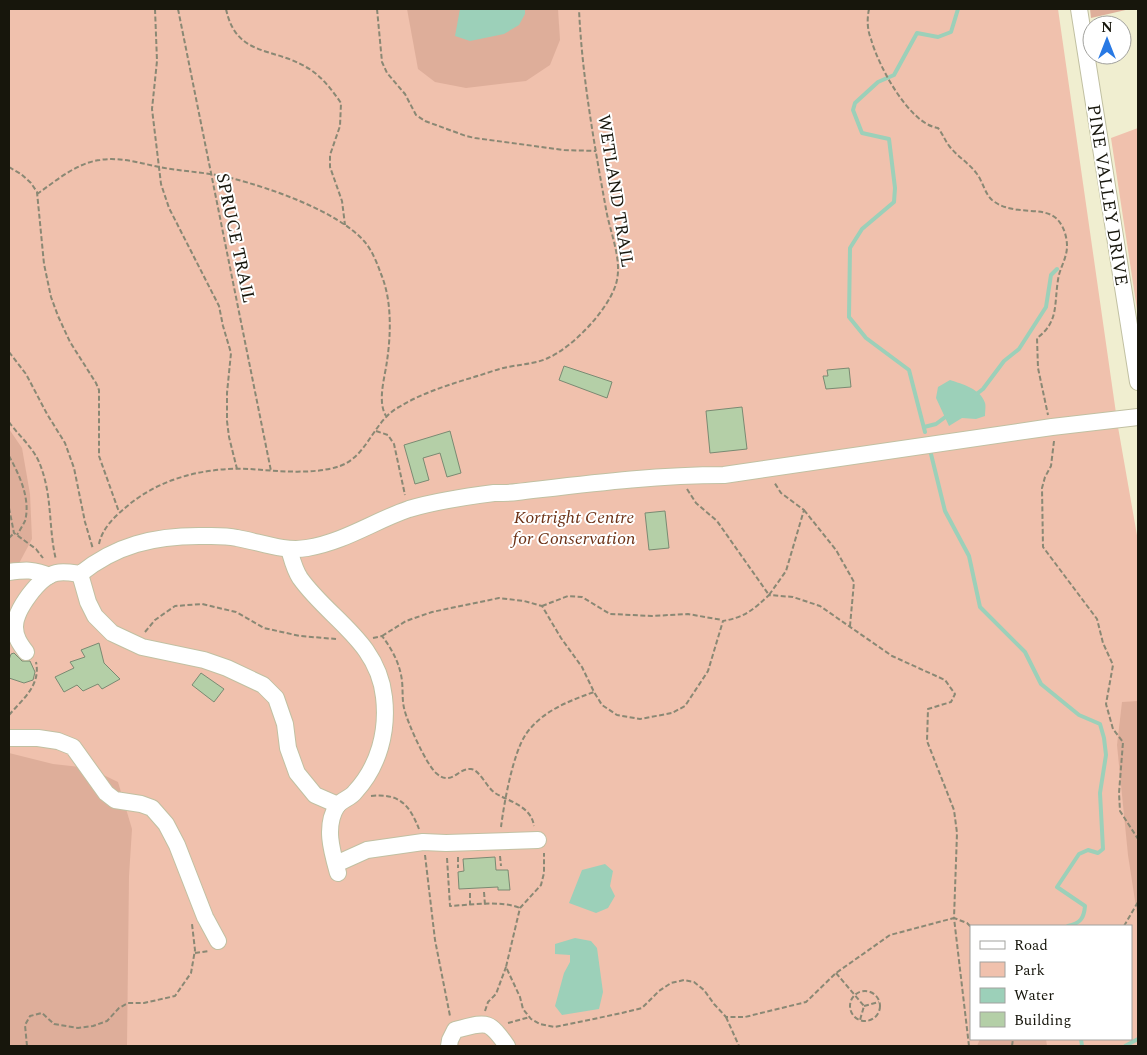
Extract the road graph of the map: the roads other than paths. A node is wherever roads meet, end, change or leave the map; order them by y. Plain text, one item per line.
1 (1079, 9) edge
2 (1138, 382) edge
3 (1138, 418) edge
4 (289, 549) junction
5 (9, 572) edge
6 (55, 574) junction
7 (80, 574) junction
8 (26, 652) road end
9 (9, 738) edge
10 (338, 805) junction
11 (538, 840) road end
12 (218, 941) dead end
13 (449, 1046) edge
14 (507, 1046) edge

1 - 2 street, PINE VALLEY DRIVE
3 - 4 street
4 - 7 street
4 - 10 street
5 - 6 street
6 - 7 street
6 - 8 street
7 - 10 street
9 - 12 street
10 - 11 street
13 - 14 street

